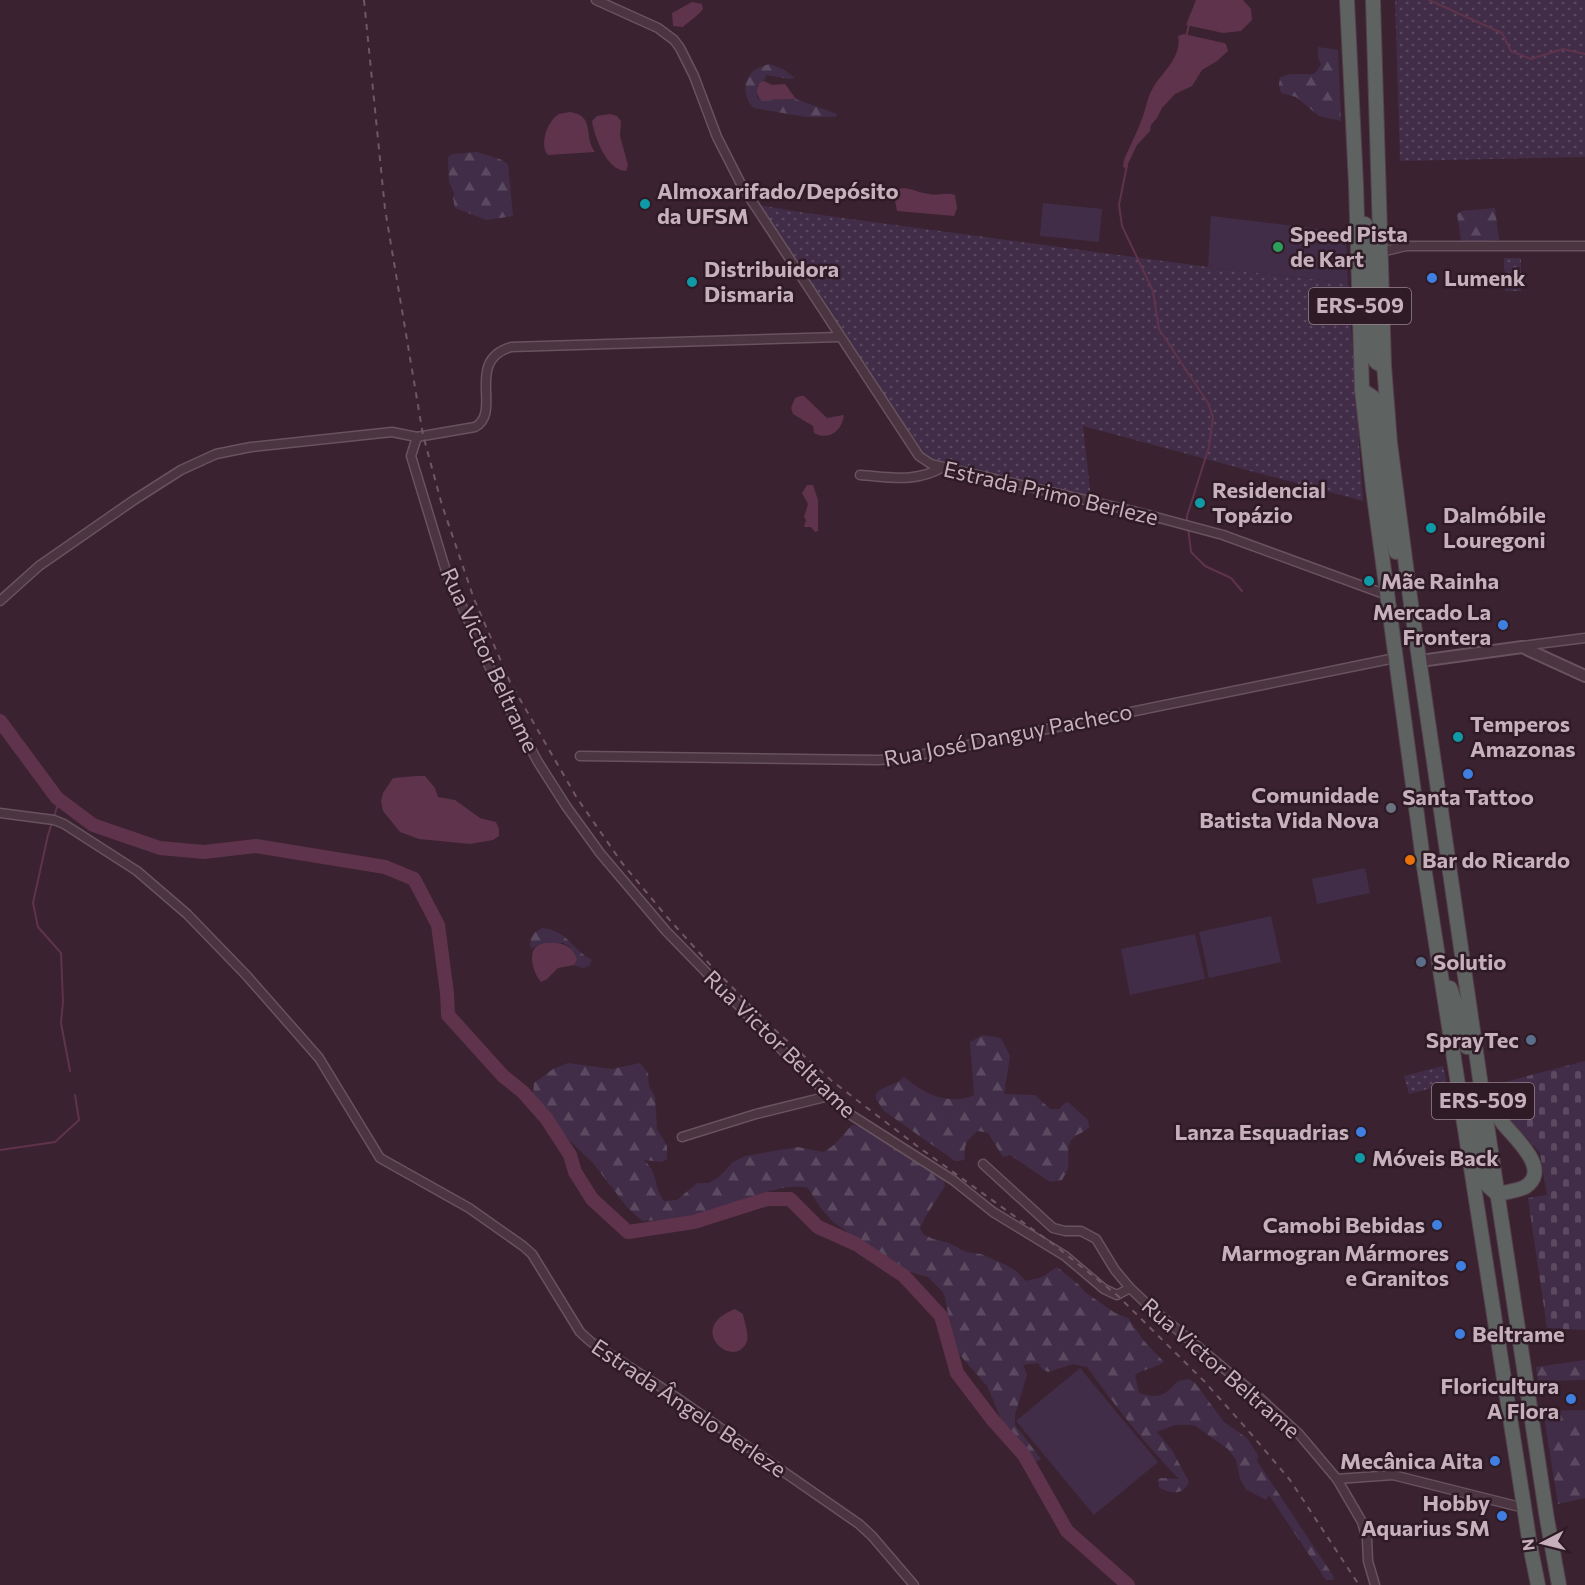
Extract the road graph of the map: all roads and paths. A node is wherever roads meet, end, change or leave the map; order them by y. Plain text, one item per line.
1 (596, 0) edge
2 (1347, 0) edge
3 (1373, 0) edge
4 (1356, 184) junction
5 (1381, 230) junction
6 (1406, 246) junction
7 (1585, 246) edge
8 (1381, 252) junction
9 (840, 337) junction
10 (1384, 365) junction
11 (1362, 390) junction
12 (417, 437) junction
13 (943, 467) junction
14 (860, 475) dead end
15 (1387, 595) junction
16 (1410, 597) junction
17 (0, 601) edge
18 (1585, 638) edge
19 (1522, 646) junction
20 (1395, 658) junction
21 (1420, 661) junction
22 (1585, 676) edge
23 (580, 756) dead end
24 (0, 813) edge
25 (1439, 956) junction
26 (1481, 1086) junction
27 (829, 1096) junction
28 (682, 1137) dead end
29 (984, 1164) dead end
30 (1497, 1194) junction
31 (1130, 1288) junction
32 (1337, 1479) junction
33 (1524, 1508) junction
34 (1537, 1578) edge
35 (914, 1585) edge
36 (1375, 1585) edge
37 (1548, 1585) edge
38 (1559, 1585) edge

1 - 9 street, Estrada Primo Berleze
2 - 4 highway, ERS-509
3 - 5 highway, ERS-509
4 - 10 highway
4 - 11 highway, ERS-509
5 - 6 street
5 - 8 highway, ERS-509
6 - 7 street
6 - 8 street
8 - 10 highway, ERS-509
9 - 12 street
9 - 13 street, Estrada Primo Berleze
10 - 16 highway, ERS-509
11 - 15 highway, ERS-509
11 - 16 highway
12 - 17 street
12 - 27 street, Rua Victor Beltrame
13 - 14 street
13 - 15 street, Estrada Primo Berleze
15 - 20 highway, ERS-509
16 - 21 highway, ERS-509
18 - 19 street
19 - 21 street
19 - 22 street
20 - 23 street, Rua José Danguy Pacheco
20 - 25 highway, ERS-509
21 - 26 highway, ERS-509
24 - 35 street, Estrada Ângelo Berleze
25 - 30 highway
25 - 33 highway, ERS-509
26 - 30 highway, ERS-509
26 - 30 highway
27 - 28 street
27 - 31 street, Rua Victor Beltrame
29 - 31 street
30 - 38 highway, ERS-509
31 - 32 street, Rua Victor Beltrame
32 - 33 street
32 - 36 street, Rua Victor Beltrame
33 - 34 highway, ERS-509
34 - 37 highway

